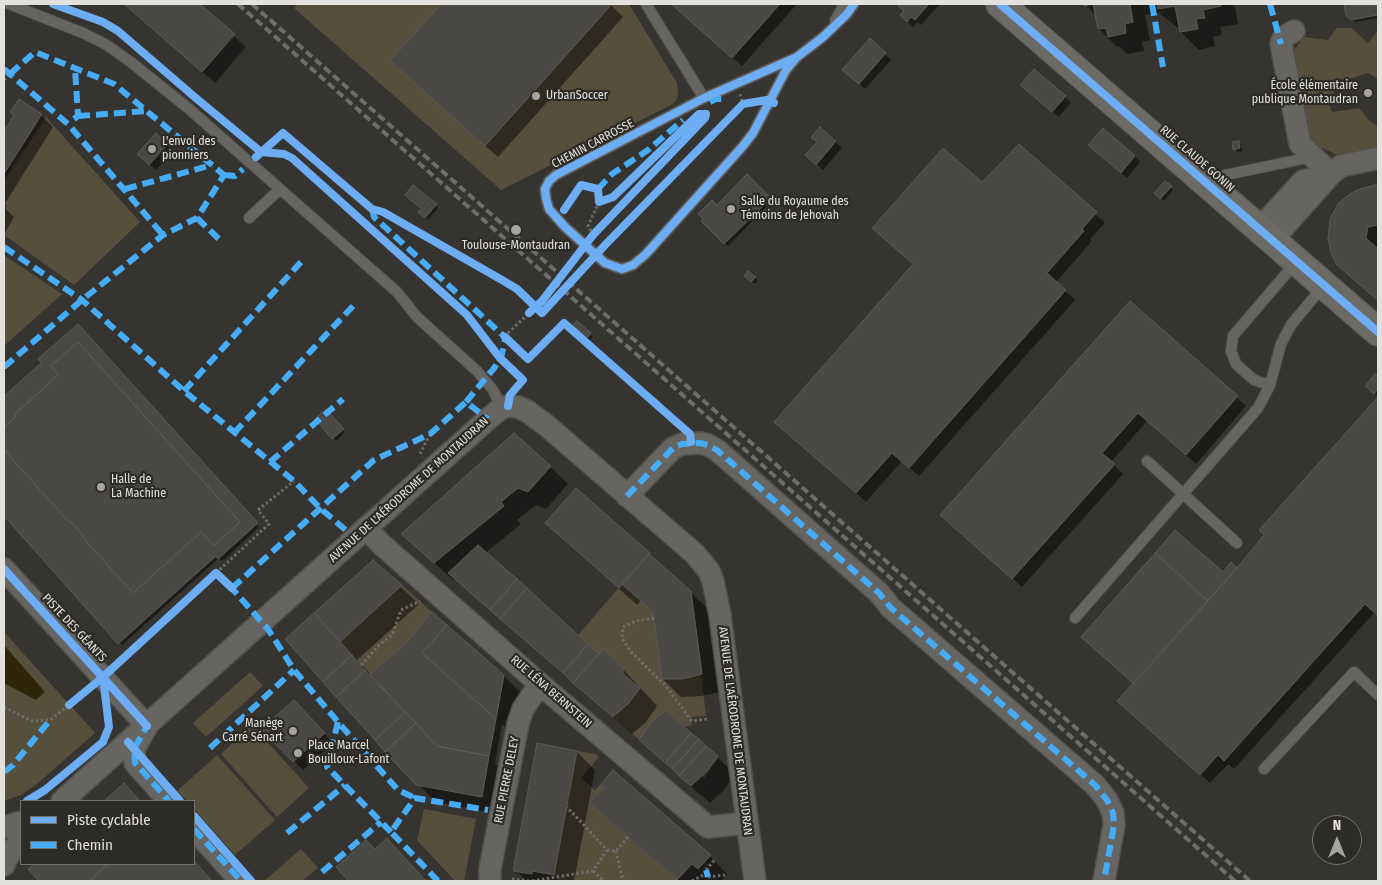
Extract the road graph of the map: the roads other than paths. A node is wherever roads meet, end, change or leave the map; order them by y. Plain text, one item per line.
1 (9, 4) edge
2 (646, 4) edge
3 (844, 4) edge
4 (854, 4) edge
5 (1000, 4) edge
6 (832, 27) junction
7 (1294, 31) dead end
8 (797, 56) junction
9 (704, 98) junction
10 (1313, 156) junction
11 (1370, 159) edge
12 (1331, 174) junction
13 (1204, 180) junction
14 (280, 188) junction
15 (249, 218) dead end
16 (1266, 234) junction
17 (1297, 261) junction
18 (1324, 284) junction
19 (1378, 332) edge
20 (1270, 385) junction
21 (500, 409) junction
22 (1147, 461) dead end
23 (1183, 494) junction
24 (627, 496) junction
25 (366, 528) junction
26 (1237, 543) dead end
27 (4, 569) edge
28 (1075, 618) dead end
29 (540, 684) junction
30 (1378, 695) edge
31 (147, 726) junction
32 (1264, 770) dead end
33 (63, 800) edge
34 (168, 800) edge
35 (20, 822) edge
36 (748, 824) junction
37 (4, 827) edge
38 (195, 830) edge
39 (20, 839) edge
40 (4, 865) edge
41 (241, 881) edge
42 (490, 881) edge
43 (755, 881) edge
44 (1104, 881) edge

1 - 14 lane
2 - 9 lane
3 - 6 lane, CHEMIN CARROSSE
4 - 6 lane, CHEMIN CARROSSE
5 - 13 street, RUE CLAUDE GONIN
6 - 8 lane, CHEMIN CARROSSE
7 - 10 street
8 - 9 lane, CHEMIN CARROSSE
8 - 9 lane, CHEMIN CARROSSE
10 - 12 street
10 - 13 lane
11 - 12 street
12 - 16 street
13 - 16 street, RUE CLAUDE GONIN
14 - 15 lane
14 - 21 lane
16 - 17 street, RUE CLAUDE GONIN
17 - 18 street, RUE CLAUDE GONIN
17 - 20 lane
18 - 19 street, RUE CLAUDE GONIN
18 - 20 lane
20 - 23 lane
21 - 24 street, AVENUE DE L'AÉRODROME DE MONTAUDRAN
21 - 25 street, AVENUE DE L'AÉRODROME DE MONTAUDRAN
22 - 23 lane
23 - 26 lane
23 - 28 lane
24 - 36 street, AVENUE DE L'AÉRODROME DE MONTAUDRAN
24 - 44 street
25 - 29 street, RUE LÉNA BERNSTEIN
25 - 31 street, AVENUE DE L'AÉRODROME DE MONTAUDRAN
27 - 31 street, PISTE DES GÉANTS
29 - 36 street, RUE LÉNA BERNSTEIN
29 - 42 street, RUE PIERRE DELEY
30 - 32 lane
31 - 33 street, AVENUE DE L'AÉRODROME DE MONTAUDRAN
31 - 34 street
35 - 37 street
36 - 43 street, AVENUE DE L'AÉRODROME DE MONTAUDRAN
38 - 41 street
39 - 40 street

